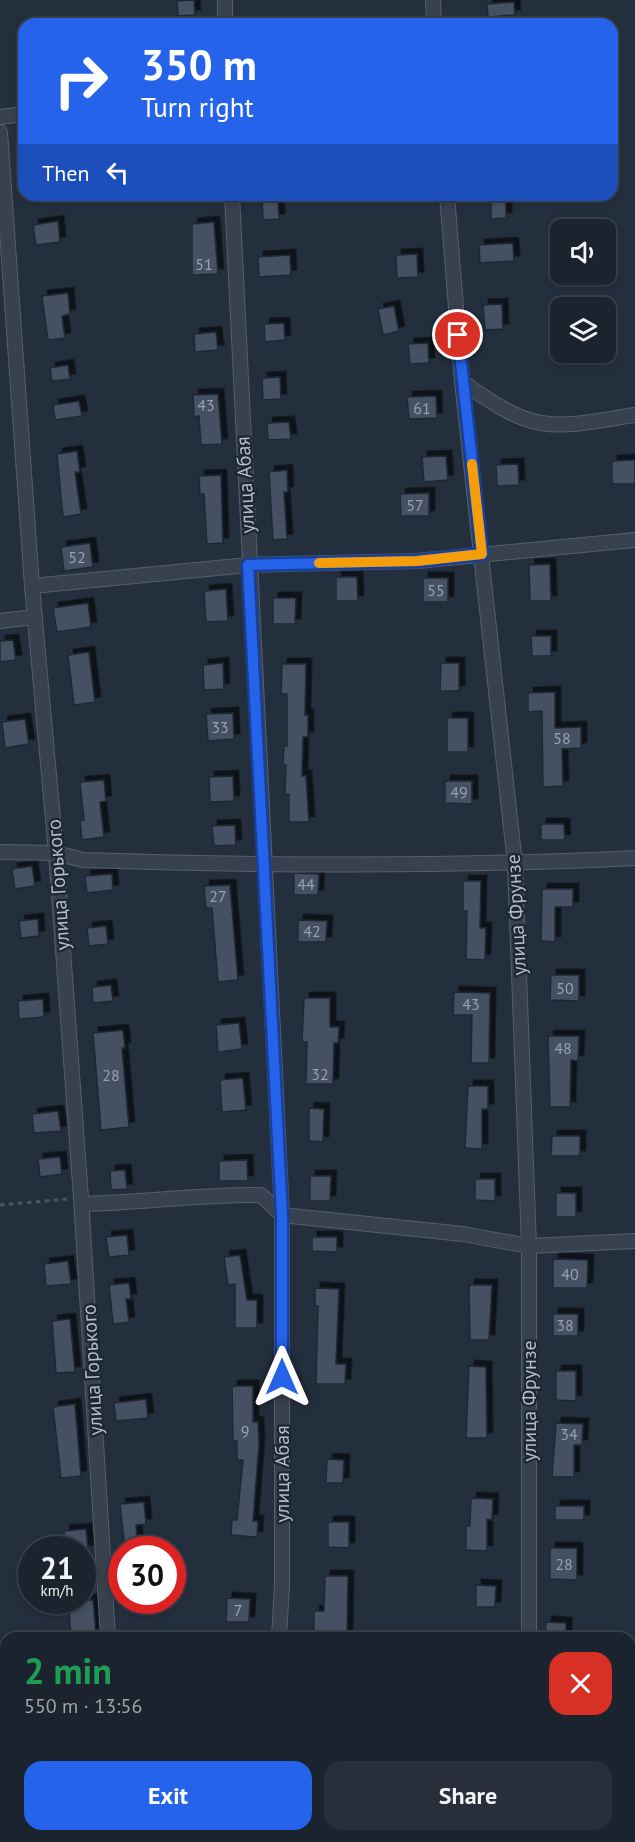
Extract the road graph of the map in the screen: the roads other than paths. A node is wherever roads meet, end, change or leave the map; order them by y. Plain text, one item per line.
1 (225, 0) edge
2 (433, 0) edge
3 (225, 18) edge
4 (434, 18) edge
5 (18, 115) edge
6 (0, 117) edge
7 (0, 132) edge
8 (232, 201) edge
9 (447, 201) edge
10 (462, 382) junction
11 (635, 415) edge
12 (635, 540) edge
13 (482, 554) junction
14 (248, 565) junction
15 (32, 586) junction
16 (34, 617) junction
17 (0, 621) edge
18 (0, 852) edge
19 (56, 853) junction
20 (635, 858) edge
21 (515, 864) junction
22 (266, 866) junction
23 (81, 1201) junction
24 (282, 1215) junction
25 (635, 1241) edge
26 (529, 1246) junction
27 (108, 1632) edge
28 (279, 1632) edge
29 (530, 1632) edge

1 - 3 street
2 - 4 street
5 - 6 street
7 - 15 street, улица Горького
8 - 14 street, улица Абая
9 - 10 street, улица Фрунзе
10 - 11 street
10 - 13 street, улица Фрунзе
12 - 13 street
13 - 14 street
13 - 21 street, улица Фрунзе
14 - 15 street
14 - 22 street, улица Абая
15 - 16 street, улица Горького
16 - 17 street
16 - 19 street, улица Горького
18 - 19 street
19 - 22 street
19 - 23 street, улица Горького
20 - 21 street
21 - 22 street
21 - 26 street, улица Фрунзе
22 - 24 street, улица Абая
23 - 24 street
23 - 27 street, улица Горького
24 - 26 street
24 - 28 street, улица Абая
25 - 26 street
26 - 29 street, улица Фрунзе

